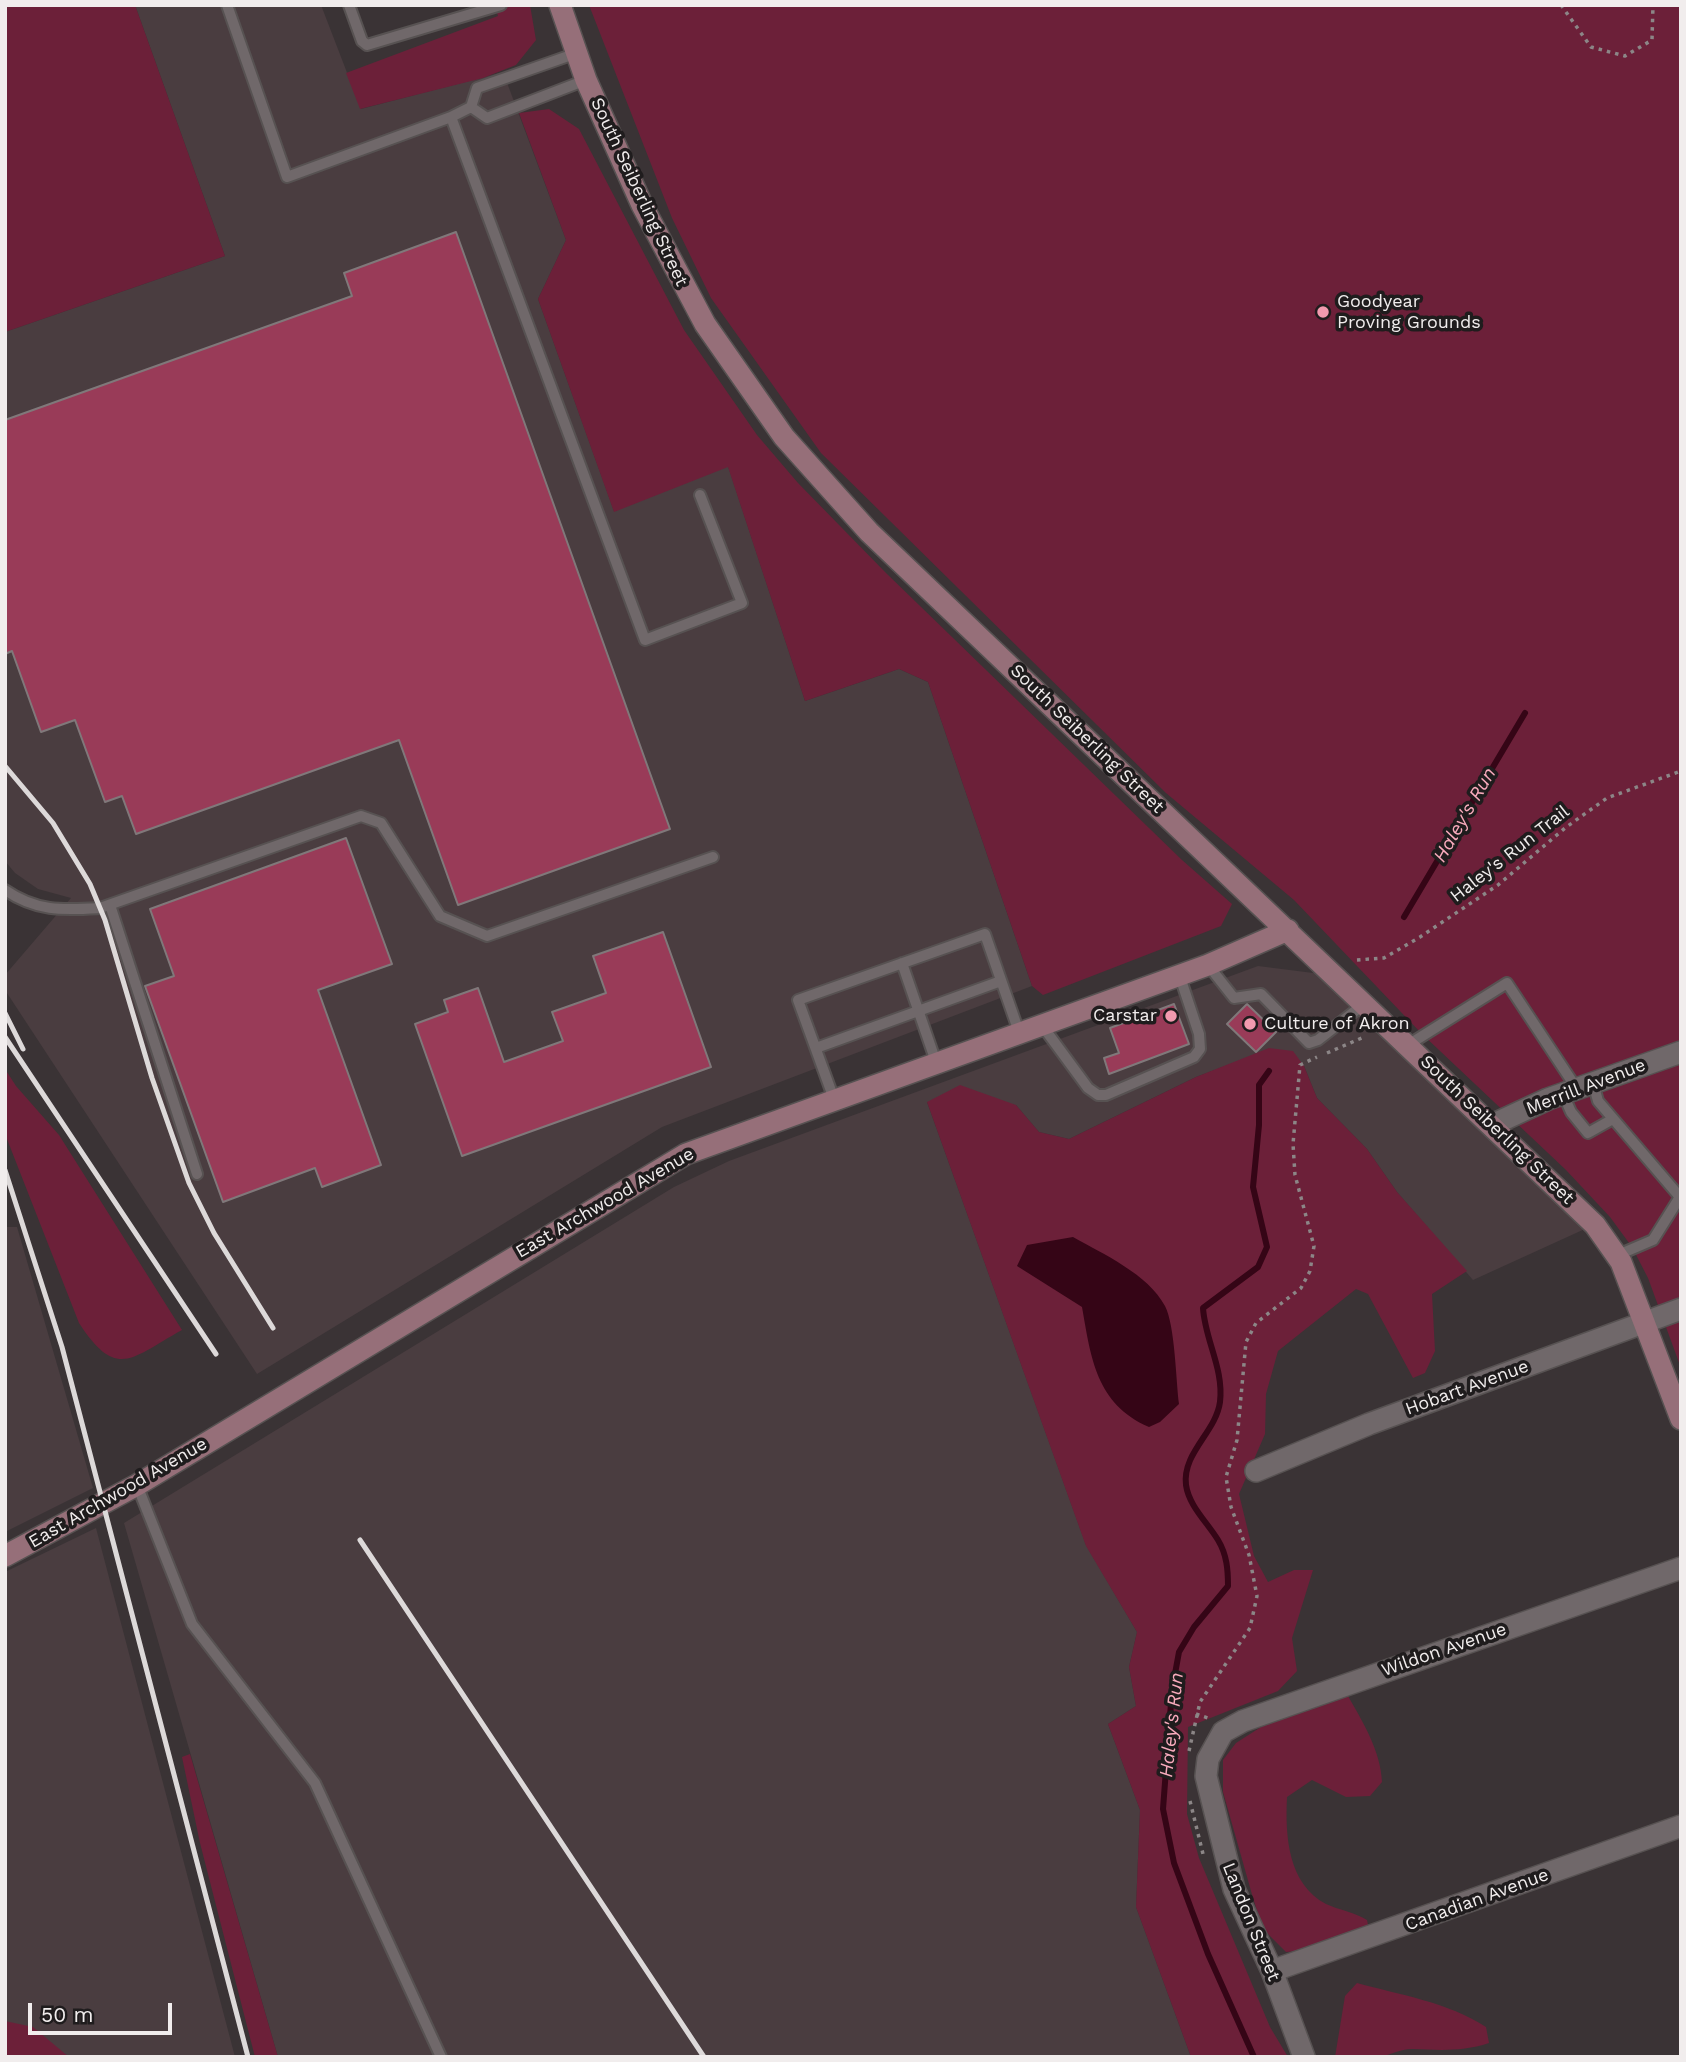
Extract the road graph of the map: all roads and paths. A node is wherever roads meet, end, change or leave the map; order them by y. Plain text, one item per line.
1 (227, 5) edge
2 (349, 5) edge
3 (501, 5) edge
4 (559, 5) edge
5 (1561, 5) edge
6 (1653, 5) edge
7 (577, 53) junction
8 (586, 80) junction
9 (471, 107) junction
10 (451, 117) junction
11 (700, 495) dead end
12 (1681, 771) edge
13 (713, 857) dead end
14 (5, 890) edge
15 (110, 905) junction
16 (1289, 930) junction
17 (1357, 960) dead end
18 (902, 963) junction
19 (1208, 965) junction
20 (1179, 974) junction
21 (1002, 981) junction
22 (1364, 1004) junction
23 (918, 1012) junction
24 (1041, 1024) junction
25 (1019, 1032) junction
26 (1364, 1037) dead end
27 (1408, 1045) junction
28 (816, 1048) junction
29 (1681, 1052) edge
30 (936, 1062) junction
31 (1578, 1089) junction
32 (834, 1098) junction
33 (1613, 1119) junction
34 (1492, 1125) junction
35 (197, 1174) dead end
36 (1618, 1255) junction
37 (1681, 1309) edge
38 (1646, 1321) junction
39 (1681, 1419) edge
40 (1256, 1471) dead end
41 (137, 1485) junction
42 (5, 1556) edge
43 (1681, 1567) edge
44 (1200, 1702) dead end
45 (1216, 1744) joint
46 (1681, 1826) edge
47 (1272, 1971) junction
48 (441, 2057) edge
49 (1304, 2057) edge

1 - 10 lane
2 - 3 lane
4 - 7 main road, South Seiberling Street
5 - 6 path
7 - 8 main road, South Seiberling Street
7 - 9 lane
8 - 9 lane
8 - 16 main road, South Seiberling Street
9 - 10 lane
10 - 11 lane
12 - 17 path, Haley's Run Trail
13 - 15 lane
14 - 15 lane
15 - 35 lane
16 - 19 main road, East Archwood Avenue
16 - 22 main road, South Seiberling Street
18 - 21 lane
18 - 23 lane
18 - 28 lane
19 - 20 main road, East Archwood Avenue
19 - 22 lane
20 - 24 main road, East Archwood Avenue
20 - 24 lane
21 - 23 lane
21 - 25 lane
22 - 27 main road, South Seiberling Street
23 - 28 lane
23 - 30 lane
24 - 25 main road, East Archwood Avenue
25 - 30 main road, East Archwood Avenue
26 - 44 path
27 - 31 lane
27 - 34 main road, South Seiberling Street
28 - 32 lane
29 - 31 street, Merrill Avenue
30 - 32 main road, East Archwood Avenue
31 - 33 lane
31 - 33 lane
31 - 34 street, Merrill Avenue
32 - 41 main road, East Archwood Avenue
33 - 36 lane
34 - 36 main road, South Seiberling Street
36 - 38 main road, South Seiberling Street
37 - 38 street, Hobart Avenue
38 - 39 main road, South Seiberling Street
38 - 40 street, Hobart Avenue
41 - 42 main road, East Archwood Avenue
41 - 48 lane
43 - 45 street, Wildon Avenue
45 - 47 street, Landon Street
46 - 47 street, Canadian Avenue
47 - 49 street, Landon Street

